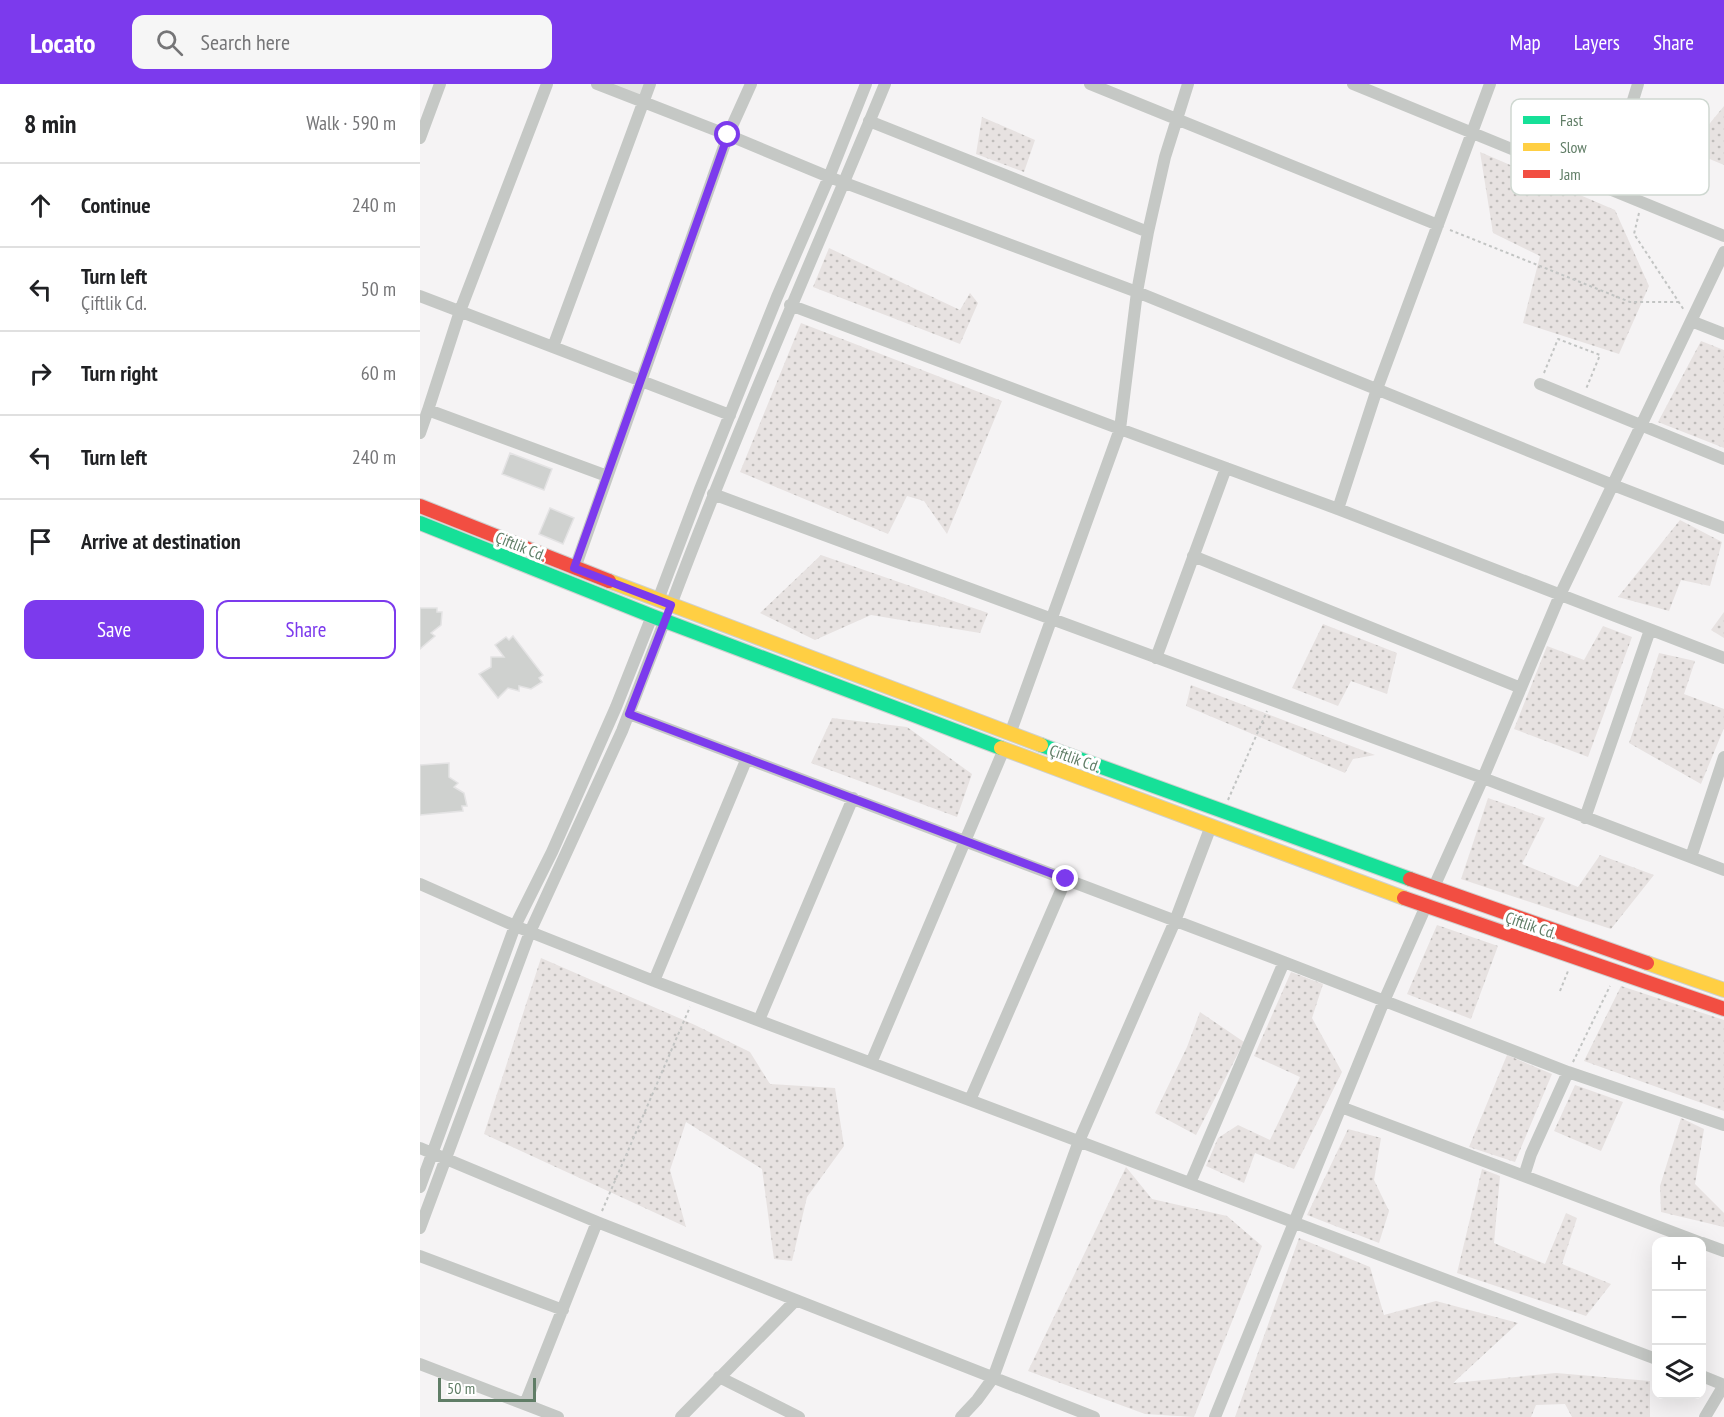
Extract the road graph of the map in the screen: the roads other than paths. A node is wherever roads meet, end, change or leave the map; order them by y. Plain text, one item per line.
1 (440, 84) edge
2 (547, 84) edge
3 (597, 84) edge
4 (650, 84) edge
5 (751, 84) edge
6 (866, 84) edge
7 (885, 84) edge
8 (1090, 84) edge
9 (1188, 84) edge
10 (1353, 84) edge
11 (1490, 84) edge
12 (1638, 84) edge
13 (1633, 99) edge
14 (643, 102) junction
15 (1176, 118) junction
16 (869, 121) junction
17 (1473, 133) junction
18 (728, 135) junction
19 (420, 138) edge
20 (1511, 149) edge
21 (829, 177) junction
22 (843, 182) junction
23 (1624, 195) edge
24 (1438, 225) junction
25 (1148, 232) junction
26 (1724, 236) edge
27 (1724, 252) edge
28 (1137, 292) junction
29 (420, 296) edge
30 (790, 305) junction
31 (460, 311) junction
32 (1691, 321) junction
33 (1724, 334) edge
34 (553, 347) junction
35 (641, 381) junction
36 (1540, 384) road end
37 (1377, 389) junction
38 (428, 410) junction
39 (730, 415) junction
40 (1641, 425) junction
41 (1120, 429) junction
42 (420, 433) edge
43 (1724, 459) edge
44 (1226, 468) junction
45 (607, 476) junction
46 (1613, 485) junction
47 (713, 494) junction
48 (420, 506) edge
49 (1338, 509) junction
50 (420, 523) edge
51 (1724, 528) edge
52 (1193, 556) junction
53 (574, 568) junction
54 (1560, 595) junction
55 (664, 603) junction
56 (659, 618) junction
57 (1053, 620) junction
58 (1650, 630) junction
59 (1156, 658) junction
60 (1724, 658) edge
61 (1521, 688) junction
62 (629, 714) junction
63 (1010, 734) junction
64 (1004, 749) junction
65 (1724, 757) edge
66 (747, 758) junction
67 (1483, 778) junction
68 (853, 798) junction
69 (1585, 818) junction
70 (1211, 826) junction
71 (966, 841) junction
72 (1691, 857) junction
73 (1724, 870) edge
74 (1066, 879) junction
75 (420, 884) edge
76 (1434, 889) junction
77 (1426, 906) junction
78 (1175, 921) junction
79 (515, 926) junction
80 (530, 932) junction
81 (1284, 962) junction
82 (654, 981) junction
83 (1724, 990) edge
84 (1384, 1002) junction
85 (1724, 1009) edge
86 (759, 1020) junction
87 (871, 1063) junction
88 (1568, 1072) junction
89 (970, 1100) junction
90 (1341, 1107) junction
91 (1724, 1125) edge
92 (1079, 1141) junction
93 (420, 1148) edge
94 (433, 1153) junction
95 (446, 1159) junction
96 (1524, 1176) junction
97 (1190, 1183) junction
98 (420, 1187) edge
99 (597, 1222) junction
100 (1294, 1223) junction
101 (420, 1228) edge
102 (1687, 1237) edge
103 (1706, 1244) edge
104 (1724, 1251) edge
105 (420, 1256) edge
106 (796, 1300) junction
107 (563, 1310) junction
108 (1652, 1357) edge
109 (420, 1364) edge
110 (719, 1377) junction
111 (993, 1378) junction
112 (1706, 1378) edge
113 (1724, 1385) edge
114 (525, 1404) junction
115 (558, 1417) edge
116 (681, 1417) edge
117 (799, 1417) edge
118 (961, 1417) edge
119 (1094, 1417) edge
120 (1215, 1417) edge
121 (1705, 1417) edge

1 - 19 street
2 - 31 street
3 - 14 street
4 - 14 street
5 - 18 street
6 - 21 street
7 - 16 street
8 - 15 street
9 - 15 street
10 - 17 street
11 - 17 street
12 - 13 street
14 - 18 street
14 - 34 street
15 - 24 street
15 - 25 street
16 - 22 street
16 - 25 street
17 - 20 street
17 - 24 street
18 - 21 street
18 - 35 street
21 - 22 street
21 - 39 street
22 - 28 street
22 - 30 street
23 - 26 street
24 - 37 street
25 - 28 street
27 - 32 street
28 - 37 street
28 - 41 street
29 - 31 street
30 - 41 street
30 - 47 street
31 - 34 street
31 - 38 street
32 - 33 street
32 - 40 street
34 - 35 street
35 - 39 street
35 - 45 street
36 - 40 street
37 - 46 street
37 - 49 street
38 - 42 street
38 - 45 street
39 - 55 street
40 - 43 street
40 - 46 street
41 - 44 street
41 - 57 street
44 - 49 street
44 - 52 street
45 - 53 street
46 - 51 street
46 - 54 street
47 - 55 street
47 - 57 street
48 - 53 street, Çiftlik Cd.
49 - 54 street
50 - 56 street, Çiftlik Cd.
52 - 59 street
52 - 61 street
53 - 55 street, Çiftlik Cd.
54 - 58 street
54 - 61 street
55 - 56 street
55 - 63 street, Çiftlik Cd.
56 - 62 street
56 - 64 street, Çiftlik Cd.
56 - 79 street
57 - 59 street
57 - 63 street
58 - 60 street
58 - 69 street
59 - 67 street
61 - 67 street
62 - 66 street
62 - 80 street
63 - 76 street, Çiftlik Cd.
64 - 70 street, Çiftlik Cd.
64 - 71 street
65 - 72 street
66 - 68 street
66 - 82 street
67 - 69 street
67 - 76 street
68 - 71 street
68 - 86 street
69 - 72 street
70 - 77 street, Çiftlik Cd.
70 - 78 street
71 - 74 street
71 - 87 street
72 - 73 street
74 - 78 street
74 - 89 street
75 - 79 street
76 - 77 street
76 - 83 street, Çiftlik Cd.
77 - 84 street
77 - 85 street, Çiftlik Cd.
78 - 81 street
78 - 92 street
79 - 80 street
79 - 94 street
80 - 82 street
80 - 95 street
81 - 84 street
81 - 97 street
82 - 86 street
84 - 88 street
84 - 90 street
86 - 87 street
87 - 89 street
88 - 91 street
88 - 96 street
89 - 92 street
90 - 96 street
90 - 100 street
92 - 97 street
92 - 111 street
93 - 94 street
94 - 95 street
94 - 98 street
95 - 99 street
95 - 101 street
96 - 102 street
97 - 100 street
99 - 106 street
99 - 107 street
100 - 108 street
100 - 120 street
103 - 104 street
105 - 107 street
106 - 110 street
106 - 111 street
107 - 114 street
109 - 114 street
110 - 116 street
110 - 117 street
111 - 118 street
111 - 119 street
112 - 113 street
113 - 121 street
114 - 115 street

